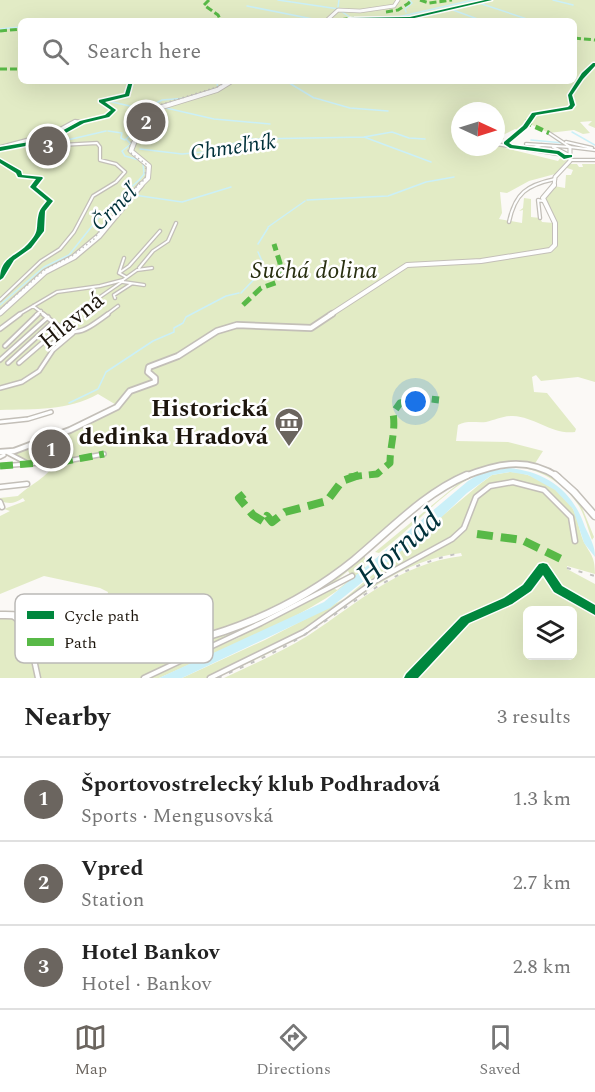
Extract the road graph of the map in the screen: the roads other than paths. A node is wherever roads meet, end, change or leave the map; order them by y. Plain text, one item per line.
1 (398, 0) edge
2 (330, 18) edge
3 (226, 84) edge
4 (527, 123) dead end
5 (549, 133) dead end
6 (564, 143) junction
7 (526, 144) dead end
8 (507, 145) joint
9 (542, 145) junction
10 (552, 146) junction
11 (0, 147) edge
12 (570, 147) junction
13 (530, 148) junction
14 (595, 149) edge
15 (570, 157) junction
16 (595, 160) edge
17 (555, 179) junction
18 (544, 202) junction
19 (540, 218) dead end
20 (509, 222) dead end
21 (176, 223) dead end
22 (160, 231) dead end
23 (153, 251) junction
24 (142, 252) junction
25 (124, 258) dead end
26 (152, 268) dead end
27 (137, 270) junction
28 (119, 273) junction
29 (124, 279) junction
30 (131, 284) junction
31 (144, 285) dead end
32 (115, 298) dead end
33 (0, 300) edge
34 (33, 306) junction
35 (118, 306) dead end
36 (41, 311) junction
37 (0, 312) edge
38 (48, 317) junction
39 (53, 322) junction
40 (58, 327) junction
41 (0, 329) edge
42 (66, 331) junction
43 (73, 333) junction
44 (5, 346) dead end
45 (50, 346) dead end
46 (0, 360) edge
47 (8, 363) dead end
48 (19, 363) dead end
49 (0, 388) edge
50 (51, 412) dead end
51 (0, 422) edge
52 (4, 454) edge
53 (104, 454) dead end
54 (22, 462) junction
55 (0, 466) edge
56 (27, 484) dead end
57 (0, 487) edge
58 (595, 516) edge
59 (575, 541) dead end
60 (352, 576) dead end
61 (0, 615) edge
62 (10, 615) junction
63 (15, 616) edge
64 (15, 619) edge
65 (213, 631) edge
66 (213, 646) edge
67 (35, 663) edge
68 (176, 663) edge
69 (38, 678) edge
70 (144, 678) edge
71 (210, 678) edge

1 - 2 main road
3 - 37 main road
4 - 8 street
5 - 6 street
6 - 12 street
6 - 14 street
7 - 9 street
8 - 13 street
9 - 10 street
9 - 13 street
10 - 12 street
10 - 15 street
11 - 33 street
12 - 14 street
12 - 15 street
13 - 15 street
15 - 16 street
15 - 17 street
17 - 18 street
17 - 20 street
18 - 19 street
18 - 52 street
21 - 23 street
22 - 24 street
23 - 24 street
23 - 27 street
24 - 28 street
25 - 28 street
26 - 27 street
27 - 29 street
28 - 29 street
29 - 30 street
29 - 34 street
29 - 40 street, Hlavná
30 - 31 street
30 - 32 street
34 - 36 street
34 - 41 street
35 - 43 street
36 - 38 street
36 - 44 street
38 - 39 street
38 - 46 street
39 - 40 street
39 - 47 street
40 - 42 street
40 - 48 street, Hlavná
42 - 43 street
42 - 45 street
43 - 49 street
50 - 51 street
52 - 54 street
53 - 54 street
54 - 55 street
56 - 57 street
58 - 65 street
59 - 71 street
60 - 66 street
61 - 62 street
62 - 63 street
62 - 64 street
67 - 69 street
68 - 70 street

